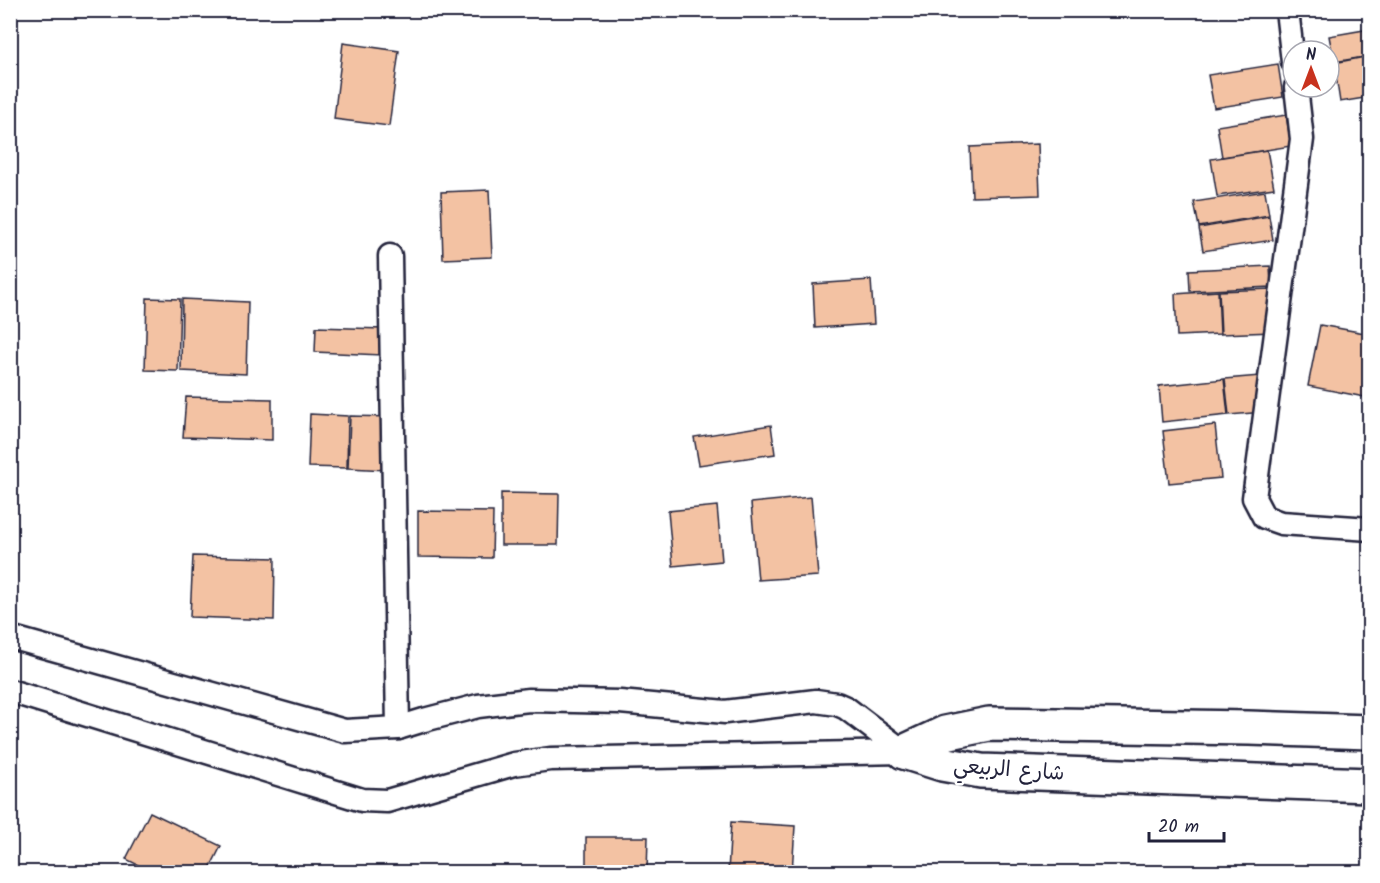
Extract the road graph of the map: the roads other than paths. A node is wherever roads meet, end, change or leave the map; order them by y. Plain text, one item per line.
1 (1287, 10) edge
2 (1290, 39) edge
3 (1297, 99) edge
4 (390, 256) dead end
5 (1370, 529) edge
6 (10, 637) edge
7 (10, 691) edge
8 (989, 724) junction
9 (398, 728) junction
10 (1370, 732) edge
11 (904, 752) junction
12 (981, 771) junction
13 (1370, 785) edge

1 - 2 street
3 - 5 street
4 - 9 street
6 - 9 street
7 - 11 street
8 - 10 street, شارع الربيعي
8 - 11 street, شارع الربيعي
8 - 12 street
9 - 11 street
11 - 12 street, شارع الربيعي
12 - 13 street, شارع الربيعي

